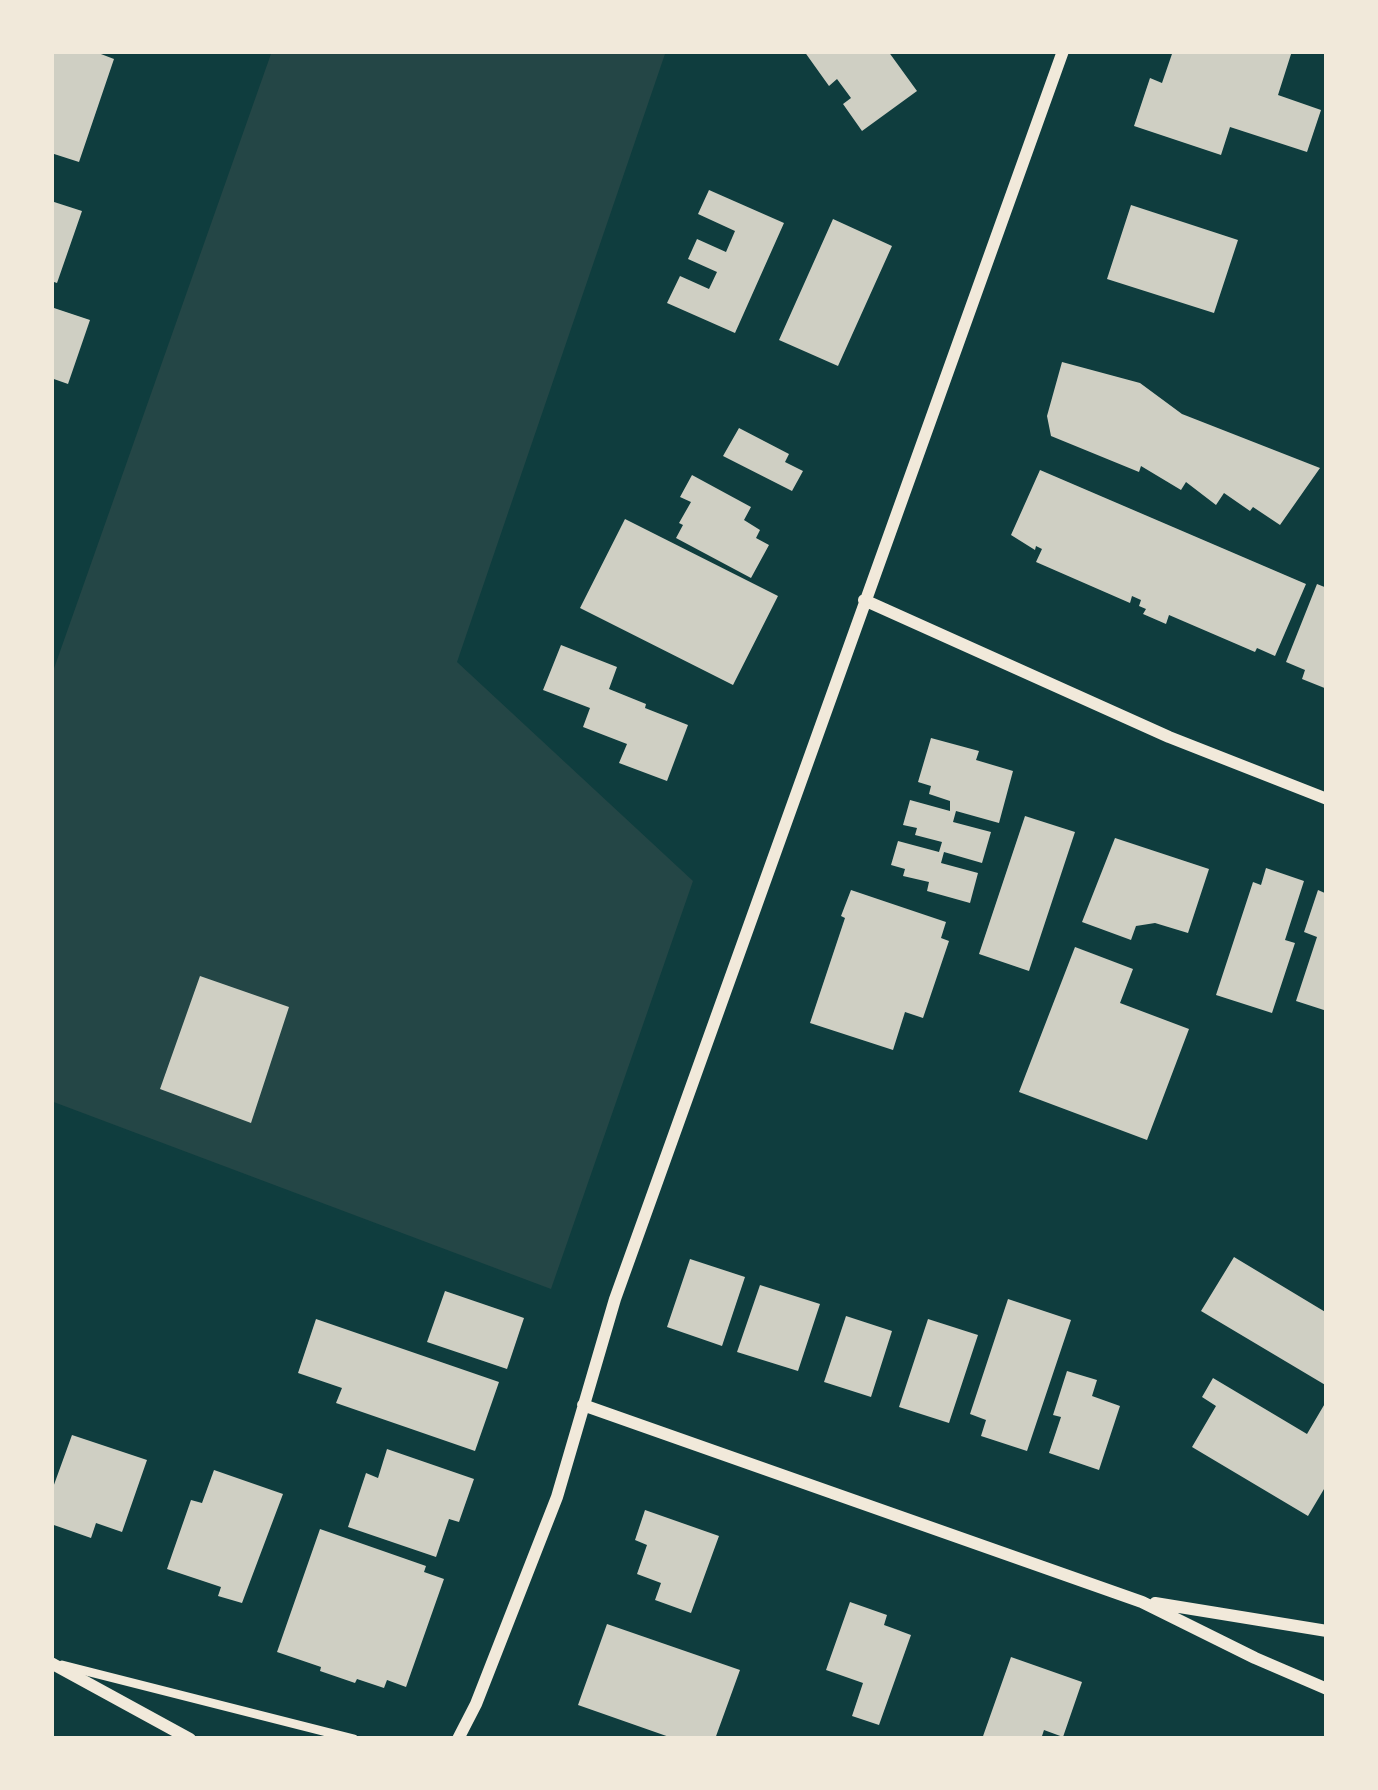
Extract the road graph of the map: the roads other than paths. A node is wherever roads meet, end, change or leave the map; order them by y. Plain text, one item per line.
1 (1063, 51) edge
2 (864, 599) junction
3 (1327, 799) edge
4 (583, 1406) junction
5 (1142, 1601) junction
6 (1327, 1631) edge
7 (51, 1663) edge
8 (1327, 1690) edge
9 (190, 1739) edge
10 (354, 1739) edge
11 (458, 1739) edge

1 - 2 street
2 - 3 street
2 - 4 street
4 - 5 street
4 - 11 street
5 - 6 street
5 - 8 street
7 - 9 street
7 - 10 lane

